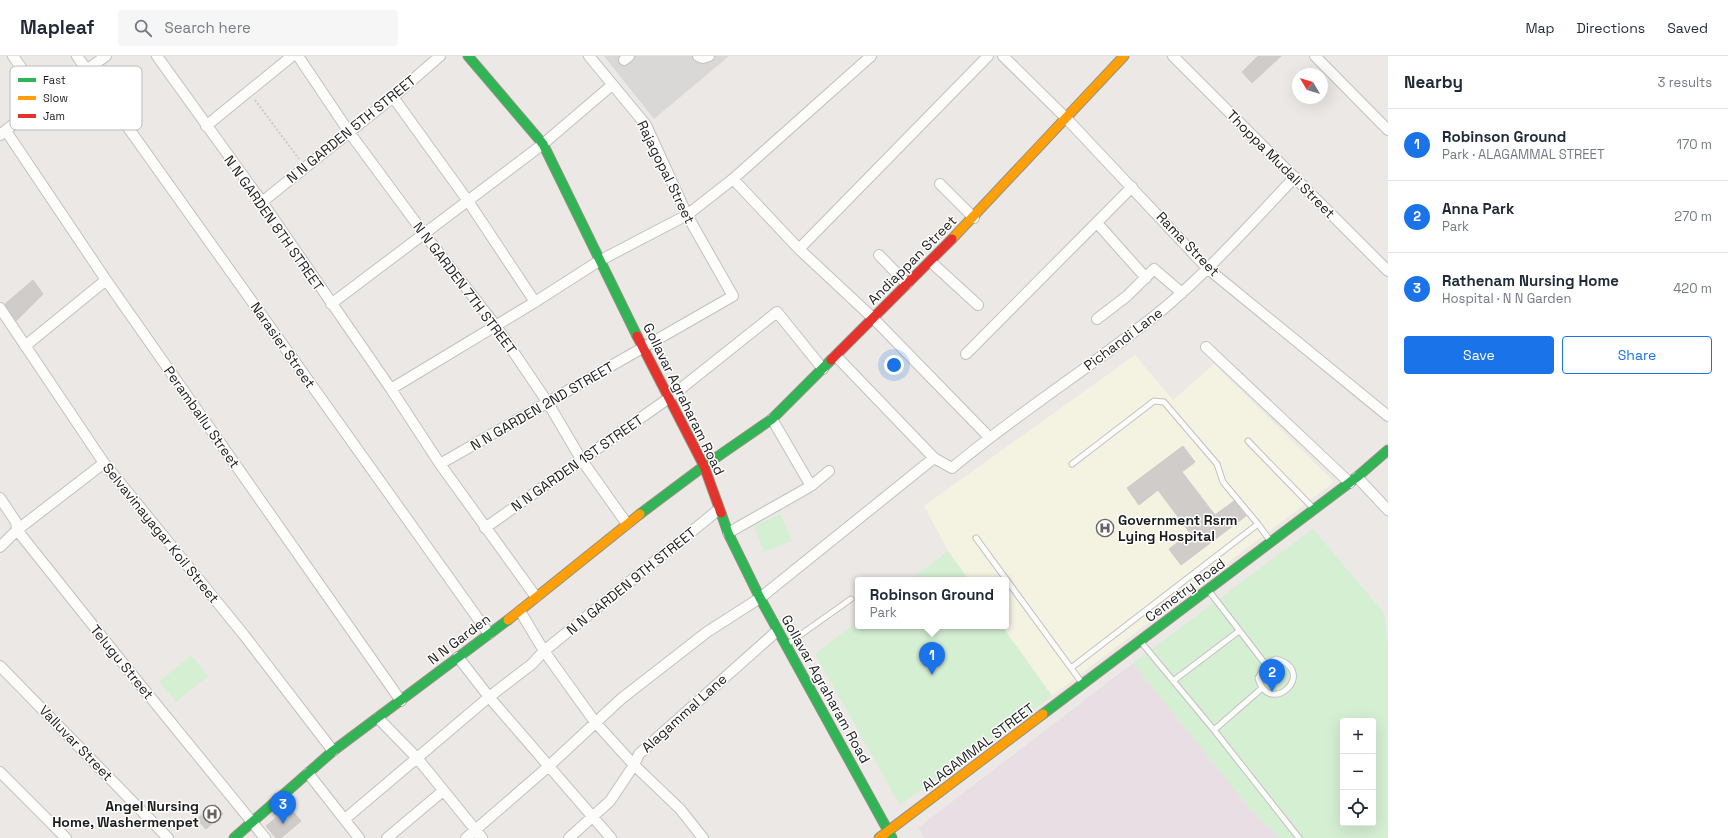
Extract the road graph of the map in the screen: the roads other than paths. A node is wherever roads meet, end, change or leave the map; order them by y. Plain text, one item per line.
1 (13, 56) edge
2 (77, 56) edge
3 (106, 56) edge
4 (157, 56) edge
5 (292, 56) edge
6 (298, 56) edge
7 (440, 56) edge
8 (468, 56) edge
9 (589, 56) edge
10 (698, 56) edge
11 (709, 56) edge
12 (871, 56) edge
13 (988, 56) edge
14 (1003, 56) edge
15 (1124, 56) edge
16 (1173, 56) edge
17 (1315, 56) edge
18 (20, 66) edge
19 (83, 66) edge
20 (92, 66) edge
21 (612, 85) junction
22 (393, 97) junction
23 (1066, 118) junction
24 (206, 126) junction
25 (129, 130) edge
26 (1388, 130) edge
27 (349, 132) junction
28 (3, 133) edge
29 (543, 144) junction
30 (1295, 177) junction
31 (733, 179) junction
32 (940, 184) dead end
33 (1132, 187) junction
34 (468, 201) junction
35 (262, 202) junction
36 (686, 215) junction
37 (974, 218) junction
38 (1097, 223) junction
39 (425, 234) junction
40 (799, 249) junction
41 (879, 256) dead end
42 (599, 261) junction
43 (931, 262) junction
44 (1208, 268) junction
45 (1388, 271) edge
46 (1146, 278) junction
47 (106, 280) junction
48 (907, 284) junction
49 (1182, 293) junction
50 (733, 296) joint
51 (535, 302) junction
52 (331, 304) junction
53 (978, 306) dead end
54 (0, 308) edge
55 (874, 319) junction
56 (1097, 320) dead end
57 (496, 326) junction
58 (25, 346) junction
59 (1206, 347) dead end
60 (644, 348) junction
61 (966, 354) dead end
62 (836, 356) junction
63 (823, 368) junction
64 (391, 389) junction
65 (669, 398) junction
66 (548, 403) junction
67 (1388, 416) edge
68 (772, 419) junction
69 (989, 437) junction
70 (1248, 441) dead end
71 (1388, 450) edge
72 (581, 458) junction
73 (934, 458) junction
74 (104, 463) junction
75 (440, 464) junction
76 (1072, 464) dead end
77 (704, 466) junction
78 (829, 471) dead end
79 (1353, 480) junction
80 (811, 486) junction
81 (0, 498) edge
82 (1315, 509) junction
83 (718, 510) junction
84 (1388, 510) edge
85 (627, 524) junction
86 (1258, 524) junction
87 (485, 528) junction
88 (17, 530) junction
89 (728, 533) junction
90 (976, 538) dead end
91 (1271, 542) junction
92 (0, 547) edge
93 (1004, 577) edge
94 (1009, 583) edge
95 (1208, 590) junction
96 (536, 597) junction
97 (760, 598) junction
98 (851, 599) dead end
99 (520, 611) junction
100 (777, 631) junction
101 (1239, 631) junction
102 (489, 634) junction
103 (1141, 642) junction
104 (785, 646) junction
105 (544, 651) junction
106 (458, 657) junction
107 (1266, 665) junction
108 (0, 666) edge
109 (1071, 668) junction
110 (1094, 677) joint
111 (1173, 681) junction
112 (1084, 685) junction
113 (1261, 689) junction
114 (489, 697) junction
115 (401, 701) junction
116 (378, 718) junction
117 (595, 722) junction
118 (1214, 730) junction
119 (333, 751) junction
120 (418, 759) junction
121 (634, 765) junction
122 (549, 766) junction
123 (0, 772) edge
124 (308, 773) junction
125 (443, 791) junction
126 (592, 816) junction
127 (345, 819) junction
128 (252, 822) junction
129 (478, 834) edge
130 (890, 836) edge
131 (66, 838) edge
132 (168, 838) edge
133 (234, 838) edge
134 (265, 838) edge
135 (359, 838) edge
136 (386, 838) edge
137 (466, 838) edge
138 (569, 838) edge
139 (611, 838) edge
140 (703, 838) edge
141 (879, 838) edge
142 (900, 838) edge
143 (1299, 838) edge

1 - 18 street
2 - 19 street, Narasier Street
3 - 20 street
4 - 24 street, N N GARDEN 8TH STREET
5 - 24 street
6 - 27 street, N N GARDEN 7TH STREET
7 - 22 street, N N GARDEN 5TH STREET
8 - 29 street, Gollavar Agraharam Road
9 - 21 street, Rajagopal Street
10 - 11 street
12 - 31 street
13 - 40 street
14 - 23 street, Rama Street
15 - 23 street, Andiappan Street
16 - 30 street, Thoppa Mudali Street
17 - 26 street
21 - 29 street
21 - 36 street, Rajagopal Street
22 - 27 street, N N GARDEN 5TH STREET
22 - 34 street
23 - 33 street, Rama Street
23 - 37 street, Andiappan Street
24 - 35 street, N N GARDEN 8TH STREET
25 - 102 street, Narasier Street
27 - 35 street, N N GARDEN 5TH STREET
27 - 39 street, N N GARDEN 7TH STREET
28 - 47 street, Peramballu Street
29 - 34 street
29 - 42 street, Gollavar Agraharam Road
30 - 44 street, Pichandi Lane
30 - 45 street, Thoppa Mudali Street
31 - 36 street
31 - 40 street
32 - 37 street
33 - 38 street
33 - 44 street, Rama Street
34 - 39 street
34 - 51 street
35 - 52 street, N N GARDEN 8TH STREET
36 - 42 street
36 - 50 street, Rajagopal Street
37 - 43 street, Andiappan Street
38 - 46 street
38 - 61 street
39 - 52 street
39 - 57 street, N N GARDEN 7TH STREET
40 - 55 street
41 - 48 street
42 - 51 street
42 - 60 street, Gollavar Agraharam Road
43 - 48 street, Andiappan Street
43 - 53 street
44 - 49 street, Pichandi Lane
44 - 67 street, Rama Street
46 - 49 street
46 - 56 street
47 - 58 street
47 - 115 street, Peramballu Street
48 - 55 street, Andiappan Street
49 - 69 street, Pichandi Lane
50 - 60 street, N N GARDEN 2ND STREET
51 - 57 street
52 - 64 street, N N GARDEN 8TH STREET
54 - 58 street, Selvavinayagar Koil Street
55 - 62 street, Andiappan Street
55 - 69 street
57 - 64 street
57 - 66 street, N N GARDEN 7TH STREET
58 - 74 street, Selvavinayagar Koil Street
59 - 79 street
60 - 65 street, Gollavar Agraharam Road
60 - 66 street, N N GARDEN 2ND STREET
62 - 63 street, Andiappan Street
62 - 73 street
63 - 65 street, N N GARDEN 1ST STREET
63 - 68 street, Andiappan Street
64 - 75 street, N N GARDEN 8TH STREET
65 - 72 street, N N GARDEN 1ST STREET
65 - 77 street, Gollavar Agraharam Road
66 - 72 street, N N GARDEN 7TH STREET
66 - 75 street, N N GARDEN 2ND STREET
68 - 77 street, Andiappan Street
68 - 80 street
69 - 73 street, Pichandi Lane
70 - 82 lane
71 - 79 street, Cemetry Road
72 - 85 street, N N GARDEN 7TH STREET
72 - 87 street, N N GARDEN 1ST STREET
73 - 97 street
74 - 88 street
74 - 119 street, Selvavinayagar Koil Street
75 - 87 street, N N GARDEN 8TH STREET
76 - 86 lane
77 - 83 street, Gollavar Agraharam Road
77 - 85 street, N N Garden
78 - 80 street
79 - 82 street, Cemetry Road
79 - 84 street
80 - 89 street
81 - 88 street, Telugu Street
82 - 91 street, Cemetry Road
83 - 89 street, Gollavar Agraharam Road
83 - 105 street, N N GARDEN 9TH STREET
85 - 96 street, N N Garden
86 - 91 lane
86 - 109 lane
87 - 96 street, N N GARDEN 8TH STREET
88 - 92 street
88 - 128 street, Telugu Street
89 - 97 street, Gollavar Agraharam Road
90 - 93 lane
91 - 95 street, Cemetry Road
94 - 109 lane
95 - 101 lane
95 - 103 street, Cemetry Road
96 - 99 street, N N Garden
97 - 100 street, Gollavar Agraharam Road
97 - 117 street
98 - 104 lane
99 - 102 street, N N Garden
99 - 105 street
100 - 104 street, Gollavar Agraharam Road
100 - 121 street, Alagammal Lane
101 - 107 lane
101 - 111 lane
102 - 106 street, N N Garden
103 - 110 street, Cemetry Road
103 - 111 lane
104 - 130 street, Gollavar Agraharam Road
105 - 114 street, N N GARDEN 9TH STREET
105 - 117 street
106 - 114 street
106 - 115 street, N N Garden
107 - 113 lane
107 - 113 lane
108 - 132 street, Valluvar Street
109 - 112 lane
110 - 112 street, ALAGAMMAL STREET
111 - 118 lane
112 - 130 street, ALAGAMMAL STREET
113 - 118 lane
114 - 120 street, N N GARDEN 9TH STREET
114 - 122 street
115 - 116 street, N N Garden
116 - 119 street, N N Garden
116 - 120 street
117 - 121 street
117 - 122 street
118 - 143 lane
119 - 124 street, N N Garden
120 - 125 street
120 - 127 street, N N GARDEN 9TH STREET
121 - 126 street, Alagammal Lane
121 - 140 street
122 - 126 street
122 - 129 street
123 - 131 street
124 - 127 street
124 - 128 street, N N Garden
125 - 129 street
125 - 136 street
126 - 138 street, Alagammal Lane
126 - 139 street
127 - 135 street
128 - 133 street, N N Garden
128 - 134 street, Telugu Street
129 - 137 street
130 - 141 street, ALAGAMMAL STREET
130 - 142 street

